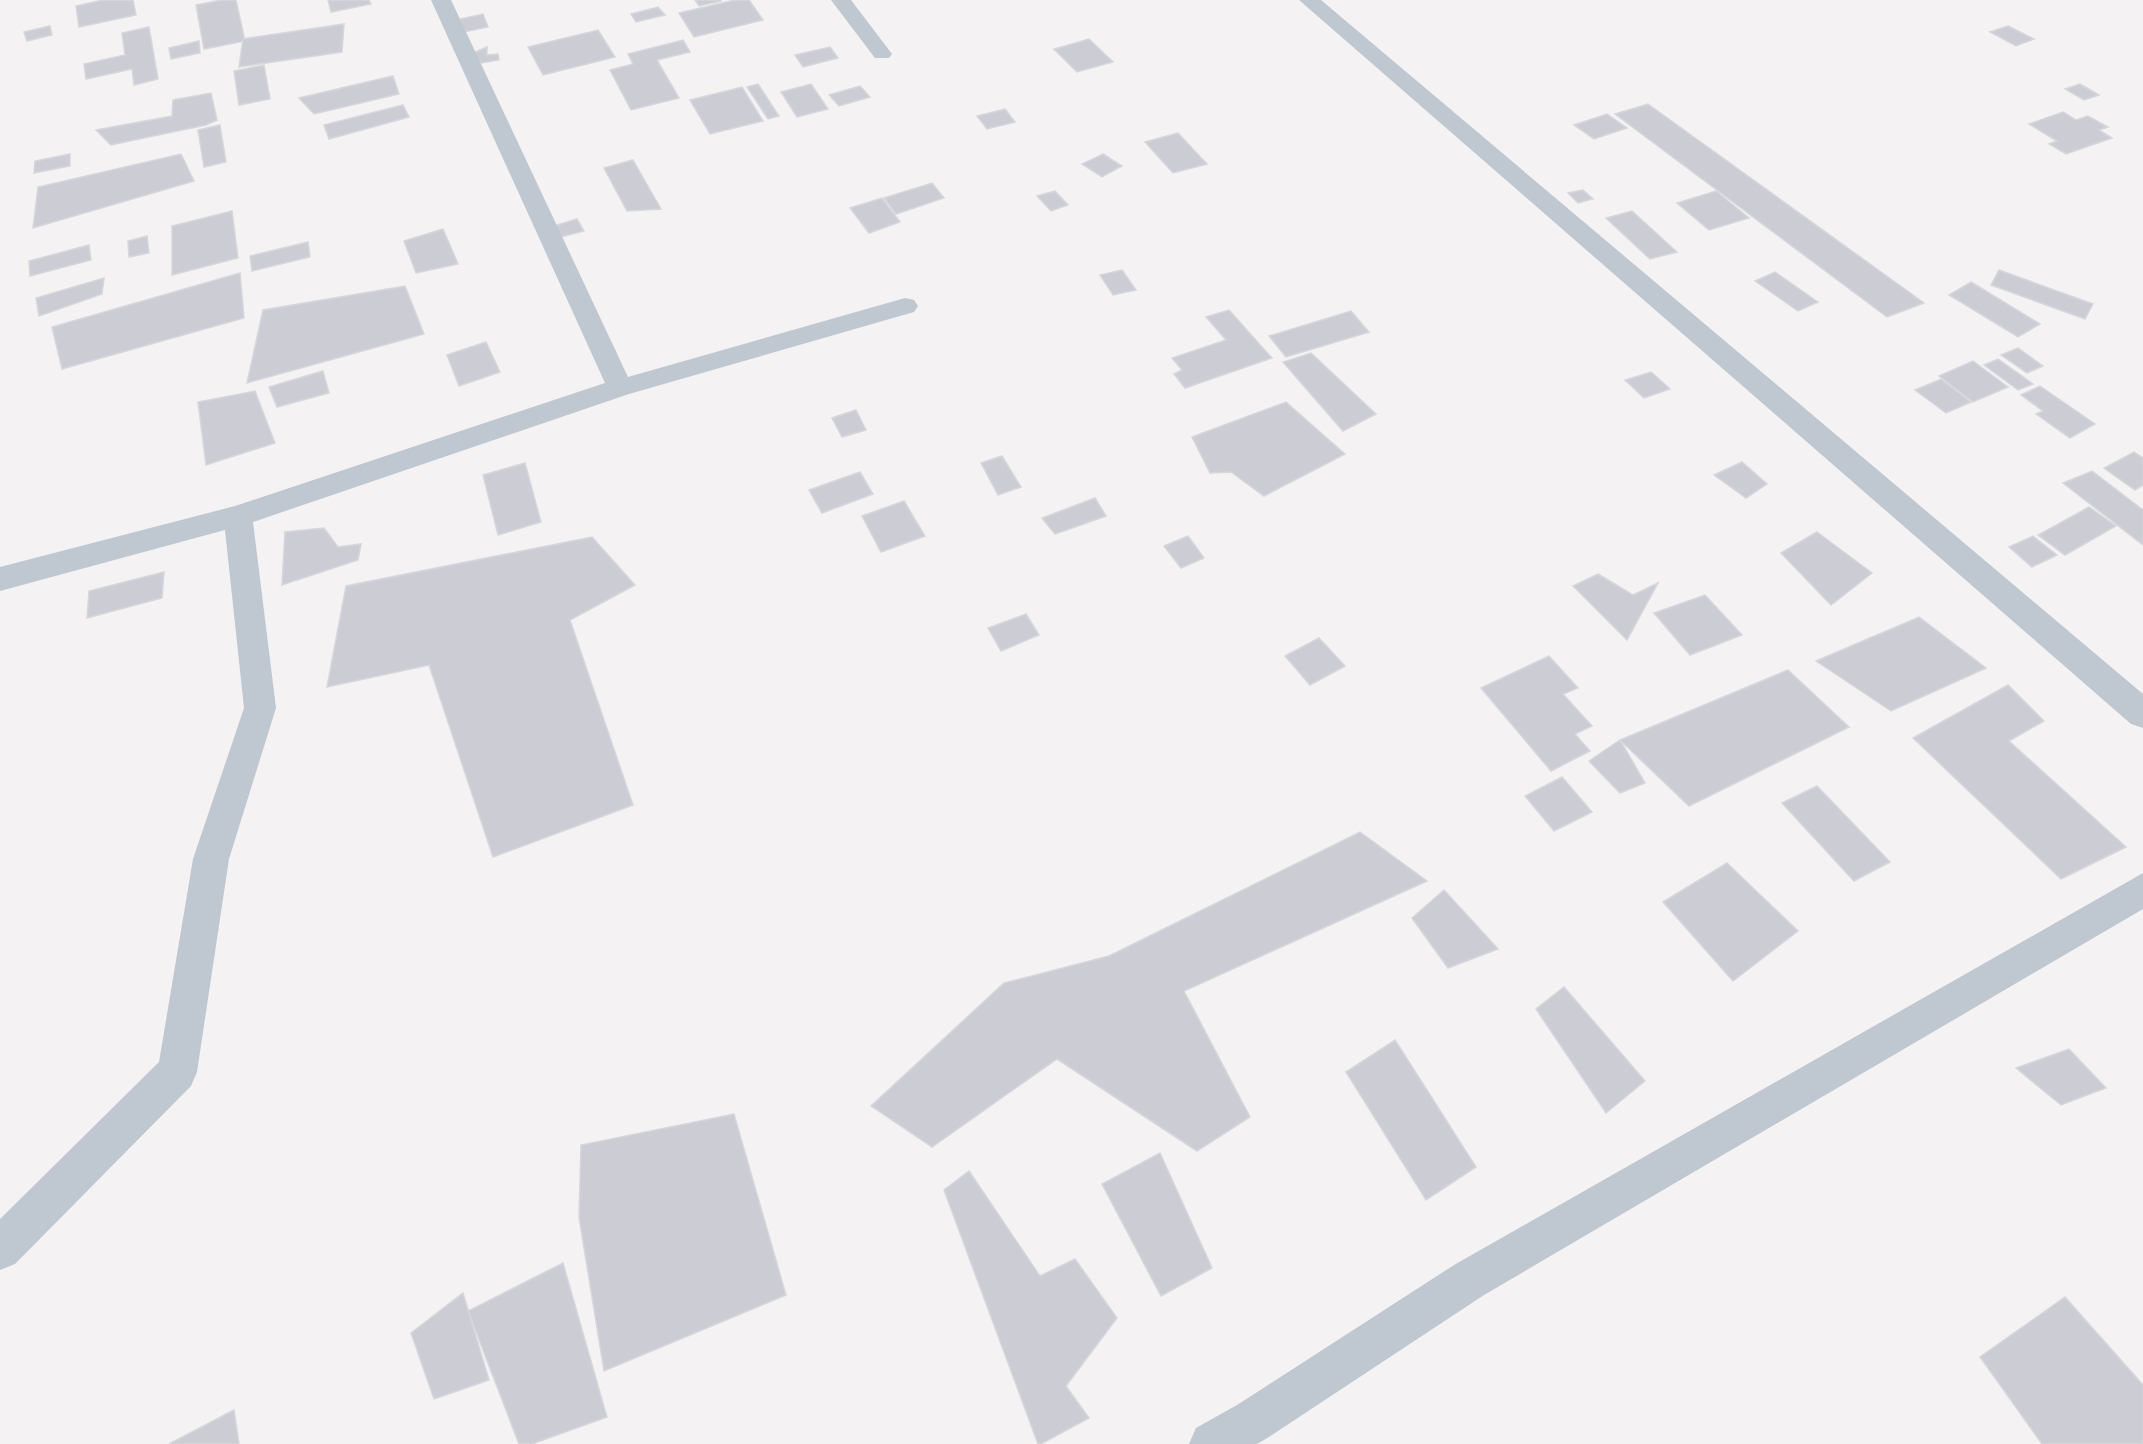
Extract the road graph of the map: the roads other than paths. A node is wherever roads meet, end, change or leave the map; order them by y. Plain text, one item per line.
1 (441, 0) edge
2 (841, 0) edge
3 (1309, 0) edge
4 (882, 54) dead end
5 (905, 306) dead end
6 (620, 388) junction
7 (238, 516) junction
8 (0, 579) edge
9 (2143, 714) edge
10 (2143, 890) edge
11 (0, 1249) edge
12 (1212, 1444) edge

1 - 6 street
2 - 4 street
3 - 9 street
5 - 6 street
6 - 7 street
7 - 8 street
7 - 11 street
10 - 12 street

